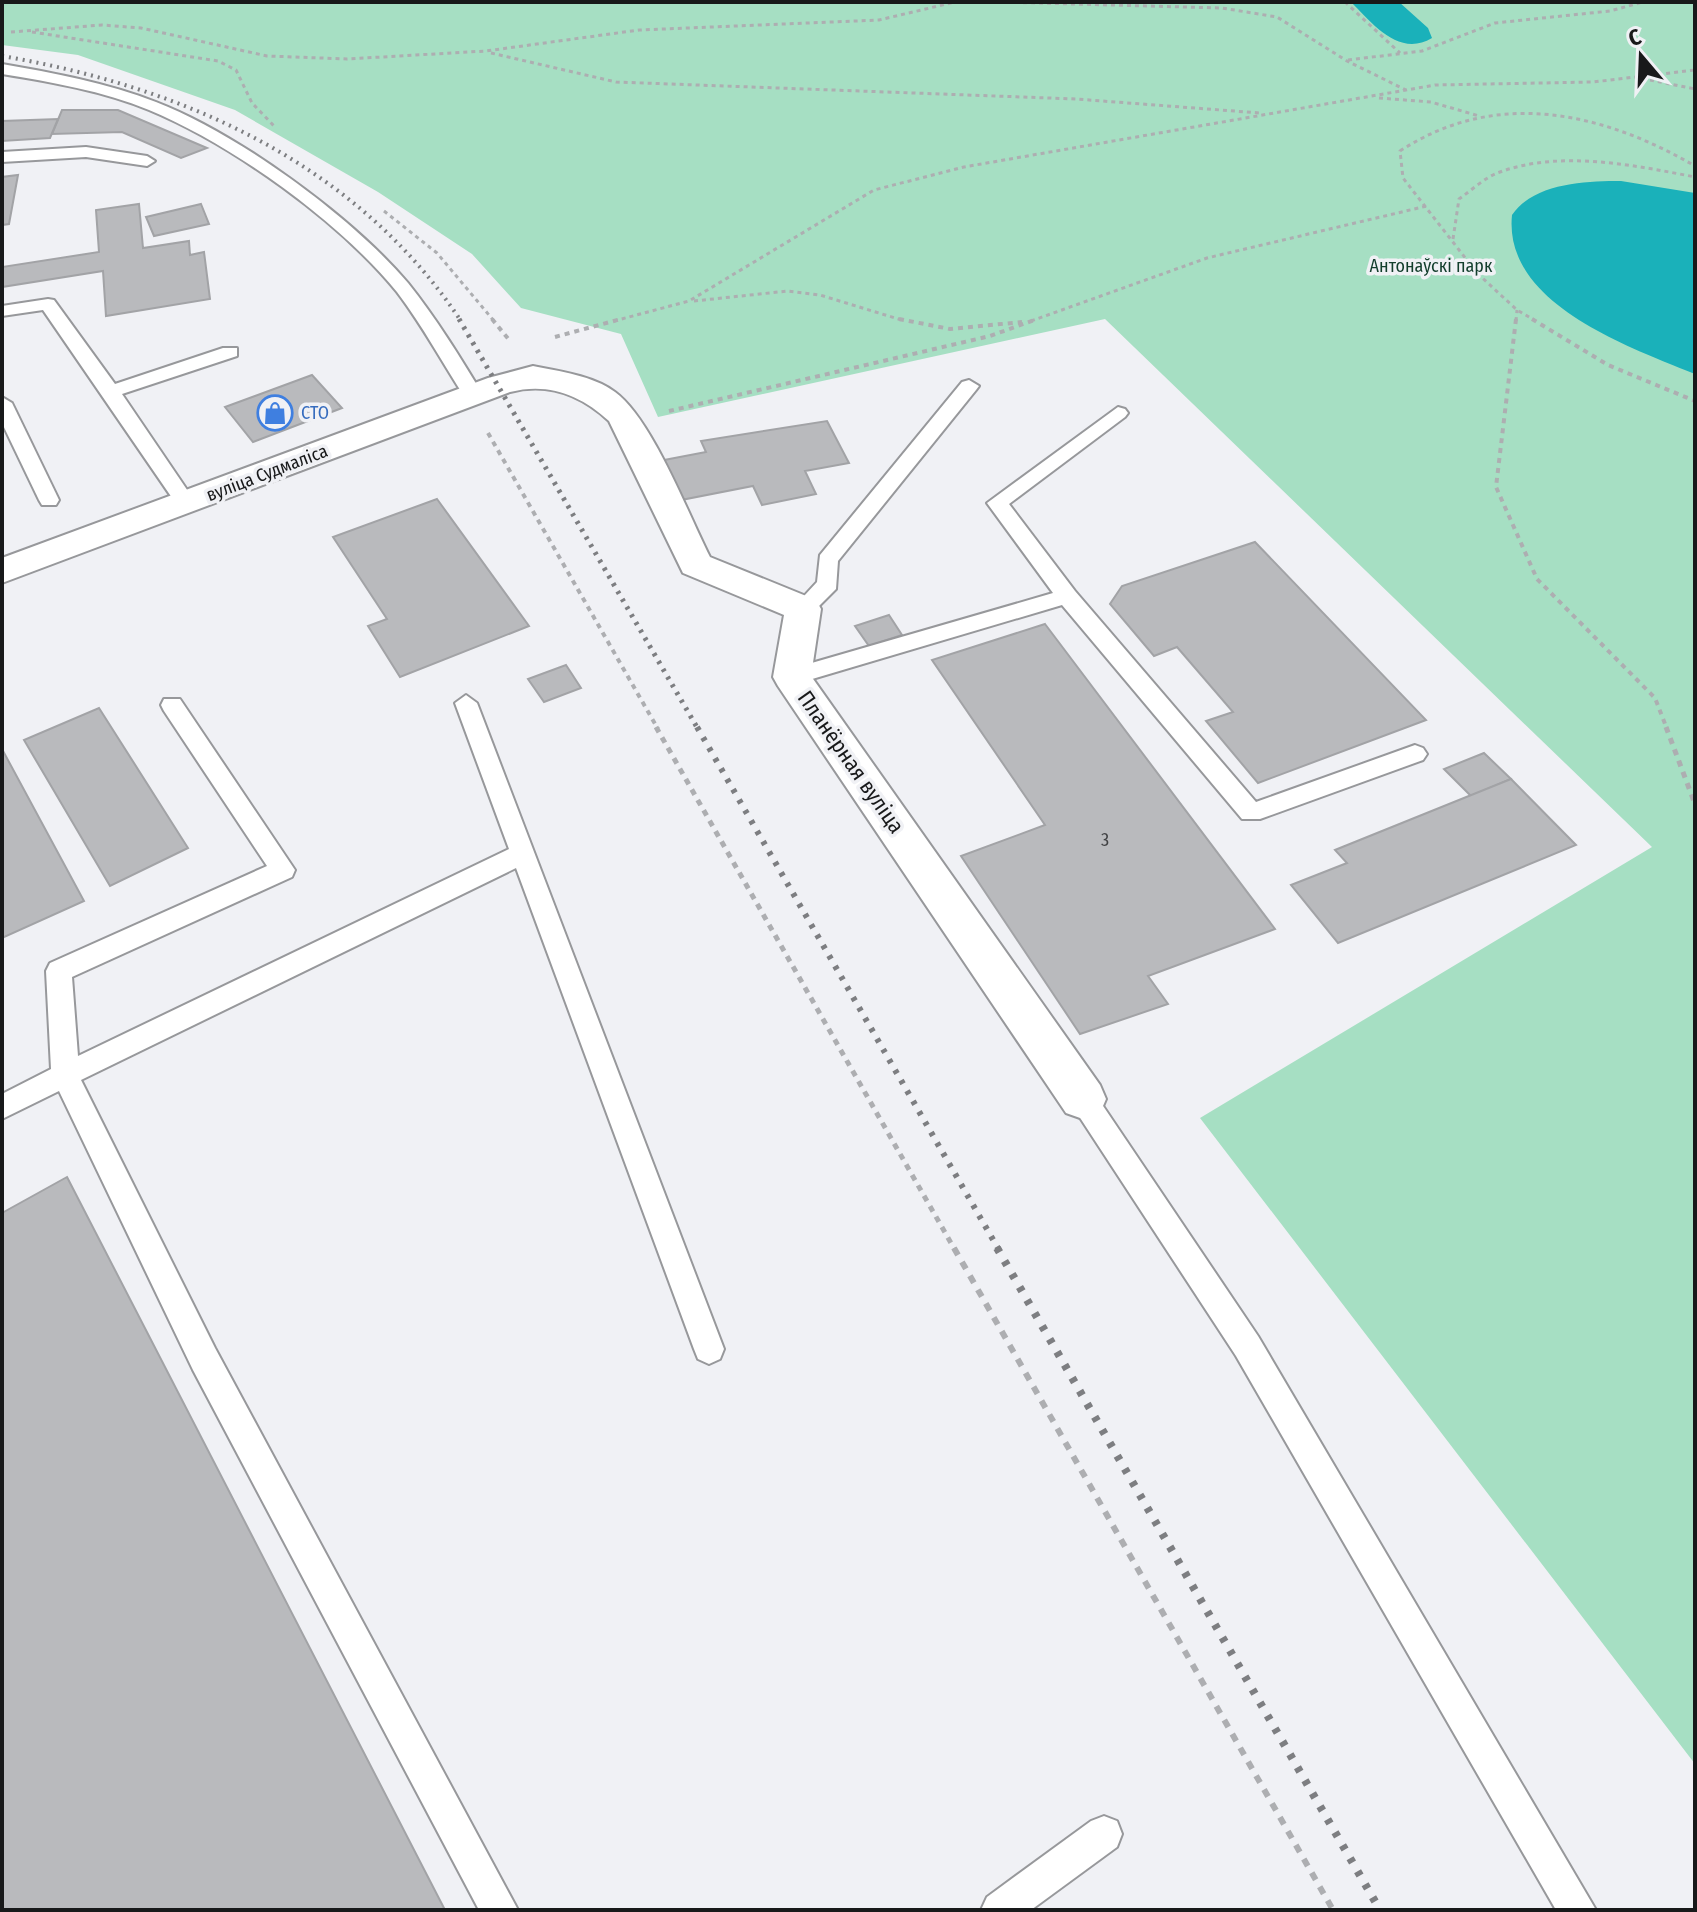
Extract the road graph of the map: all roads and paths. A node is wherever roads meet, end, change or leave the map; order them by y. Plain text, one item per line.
1 (955, 2) edge
2 (999, 2) edge
3 (1345, 2) edge
4 (1643, 2) edge
5 (2, 33) edge
6 (486, 51) junction
7 (1400, 54) junction
8 (1347, 61) junction
9 (2, 69) edge
10 (1695, 70) edge
11 (1645, 79) junction
12 (1695, 89) edge
13 (1406, 90) junction
14 (1370, 97) junction
15 (1269, 114) junction
16 (1481, 116) junction
17 (2, 157) edge
18 (147, 161) dead end
19 (1695, 166) edge
20 (1695, 177) edge
21 (1427, 206) junction
22 (1453, 241) junction
23 (689, 301) junction
24 (1517, 310) junction
25 (2, 311) edge
26 (1037, 319) junction
27 (230, 352) dead end
28 (539, 358) junction
29 (969, 386) dead end
30 (111, 392) junction
31 (1695, 401) edge
32 (2, 403) edge
33 (477, 408) junction
34 (1118, 413) dead end
35 (623, 417) junction
36 (49, 500) dead end
37 (186, 503) junction
38 (2, 571) edge
39 (1067, 596) junction
40 (803, 609) junction
41 (792, 677) junction
42 (466, 703) dead end
43 (172, 705) dead end
44 (1415, 754) dead end
45 (1695, 804) edge
46 (522, 854) junction
47 (65, 1075) junction
48 (1083, 1099) joint
49 (2, 1107) edge
50 (709, 1349) dead end
51 (1104, 1834) dead end
52 (499, 1910) edge
53 (1000, 1910) edge
54 (1333, 1910) edge
55 (1577, 1910) edge

1 - 6 path
2 - 8 path
3 - 7 path
4 - 7 path
5 - 6 path
6 - 15 path
7 - 8 path
8 - 13 path
9 - 33 lane
10 - 11 path
11 - 12 path
11 - 13 path
13 - 14 path
14 - 15 path
14 - 16 path
15 - 23 path
16 - 19 path
16 - 21 path
17 - 18 lane
20 - 22 path
21 - 22 path
21 - 26 path
22 - 24 path
23 - 26 path
23 - 28 path
24 - 31 path
24 - 45 path
25 - 30 lane
26 - 35 path
27 - 30 lane
28 - 33 street, вуліца Судмаліса
28 - 35 street
29 - 40 lane
30 - 37 lane
32 - 36 lane
33 - 37 street, вуліца Судмаліса
33 - 54 path
34 - 39 lane
35 - 40 street
37 - 38 street, вуліца Судмаліса
39 - 41 lane
39 - 44 lane
40 - 41 street, Планёрная вуліца
41 - 48 street, Планёрная вуліца
42 - 46 lane
43 - 47 lane
46 - 47 lane
46 - 50 lane
47 - 49 lane
47 - 52 lane
48 - 55 lane
51 - 53 lane

